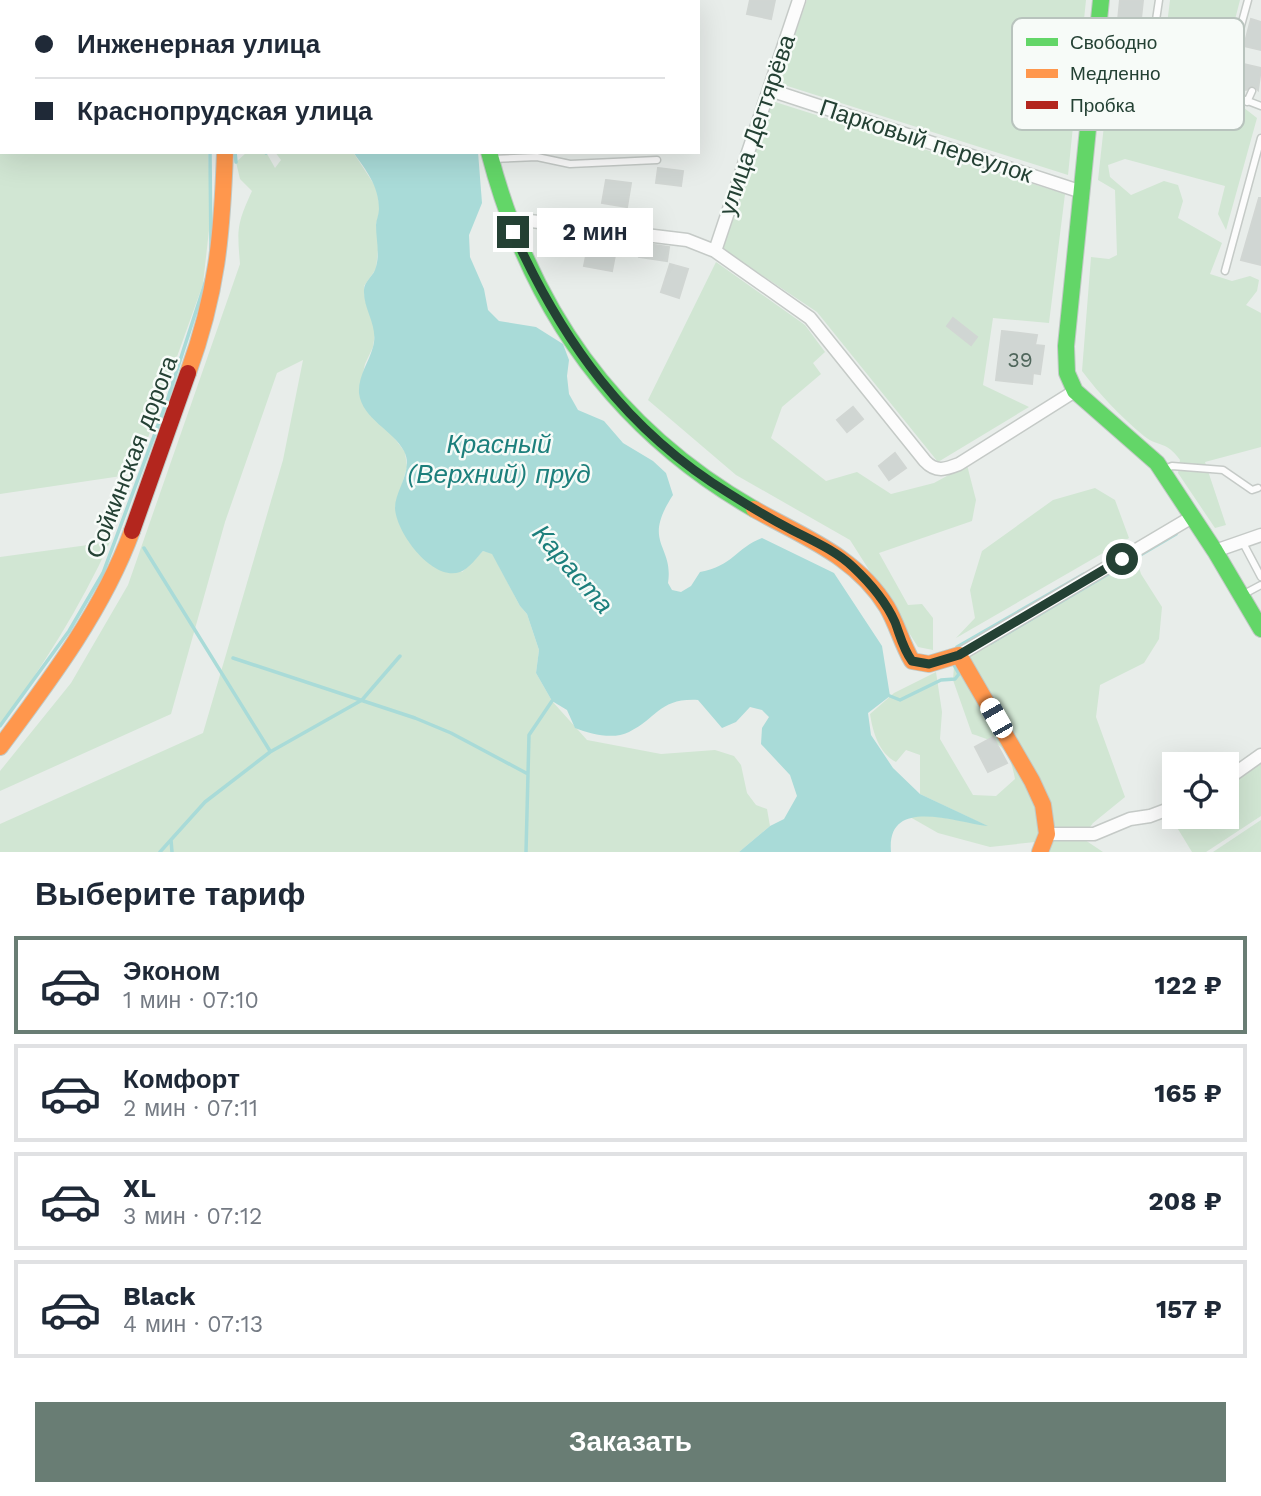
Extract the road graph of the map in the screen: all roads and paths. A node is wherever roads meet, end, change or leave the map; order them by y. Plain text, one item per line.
1 (799, 0) edge
2 (1101, 0) edge
3 (1159, 0) edge
4 (1250, 0) edge
5 (1099, 18) edge
6 (1156, 18) edge
7 (1244, 20) edge
8 (770, 90) junction
9 (1244, 96) edge
10 (1244, 96) edge
11 (1247, 102) junction
12 (1261, 106) edge
13 (1088, 130) edge
14 (1261, 138) edge
15 (225, 154) edge
16 (490, 156) edge
17 (657, 160) dead end
18 (1082, 192) junction
19 (506, 218) junction
20 (715, 251) junction
21 (1225, 271) dead end
22 (1075, 391) junction
23 (1162, 470) junction
24 (1258, 488) dead end
25 (1192, 517) junction
26 (1261, 535) edge
27 (1242, 541) junction
28 (1215, 551) junction
29 (1261, 577) edge
30 (1261, 585) edge
31 (1242, 595) junction
32 (1261, 629) edge
33 (959, 655) junction
34 (0, 747) edge
35 (1261, 755) edge
36 (1239, 771) edge
37 (1162, 812) edge
38 (1047, 834) junction
39 (1040, 852) edge

1 - 8 street, улица Дегтярёва
2 - 5 street
3 - 6 lane
4 - 7 lane
8 - 18 street, Парковый переулок
8 - 20 street, улица Дегтярёва
9 - 11 lane
10 - 11 lane
11 - 12 lane
13 - 18 street
14 - 21 lane
15 - 34 street, Сойкинская дорога
16 - 17 lane
16 - 19 street
18 - 22 street
19 - 20 street
19 - 33 street
20 - 22 street
22 - 23 street
23 - 24 lane
23 - 25 street
25 - 28 street
25 - 33 street
26 - 27 street
27 - 28 street
27 - 29 lane
28 - 31 street
30 - 31 lane
31 - 32 street
33 - 38 street
35 - 36 street
37 - 38 street
38 - 39 street

